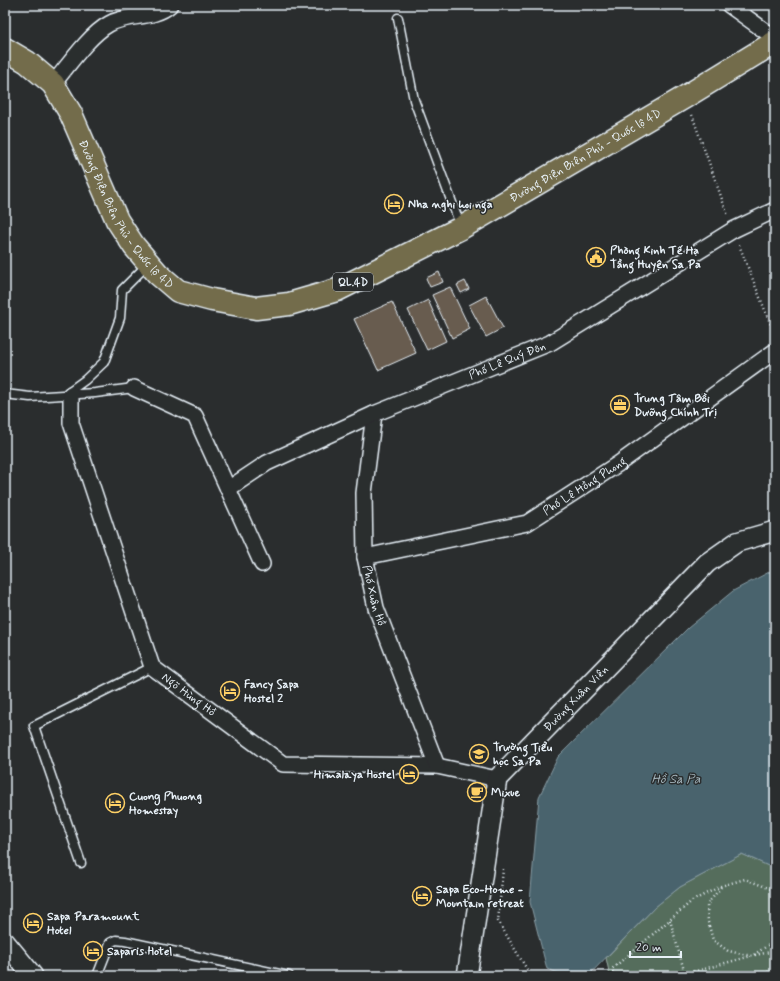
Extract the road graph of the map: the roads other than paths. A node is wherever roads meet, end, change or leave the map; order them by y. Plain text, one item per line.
1 (170, 5) edge
2 (729, 5) edge
3 (398, 18) dead end
4 (775, 38) edge
5 (775, 42) edge
6 (5, 49) edge
7 (53, 84) junction
8 (775, 210) edge
9 (461, 228) junction
10 (149, 263) junction
11 (775, 351) edge
12 (134, 388) joint
13 (5, 394) edge
14 (68, 394) junction
15 (374, 414) junction
16 (228, 489) junction
17 (775, 531) edge
18 (365, 557) junction
19 (262, 564) dead end
20 (152, 667) junction
21 (437, 766) junction
22 (497, 779) junction
23 (81, 863) dead end
24 (5, 942) edge
25 (32, 976) edge
26 (97, 976) edge
27 (289, 976) edge
28 (467, 976) edge

1 - 7 street
2 - 4 street
3 - 9 lane
5 - 9 main road, Đường Điện Biên Phủ - Quốc lộ 4D / QL.4D
6 - 7 main road, Đường Điện Biên Phủ - Quốc lộ 4D / QL.4D
7 - 10 main road, Đường Điện Biên Phủ - Quốc lộ 4D / QL.4D
8 - 15 street, Phố Lê Quý Đôn
9 - 10 main road, Đường Điện Biên Phủ - Quốc lộ 4D / QL.4D
10 - 14 lane
11 - 18 street, Phố Lê Hồng Phong
12 - 14 lane
12 - 16 street
13 - 14 lane
14 - 20 street, Ngõ Hùng Hồ
15 - 16 street, Phố Lê Quý Đôn
15 - 18 street, Phố Xuân Hồ
16 - 19 street
17 - 22 street, Đường Xuân Viên
18 - 21 street, Phố Xuân Hồ
20 - 21 street, Ngõ Hùng Hồ
20 - 23 lane
21 - 22 street, Ngõ Hùng Hồ
22 - 28 street
24 - 25 street
26 - 27 lane

